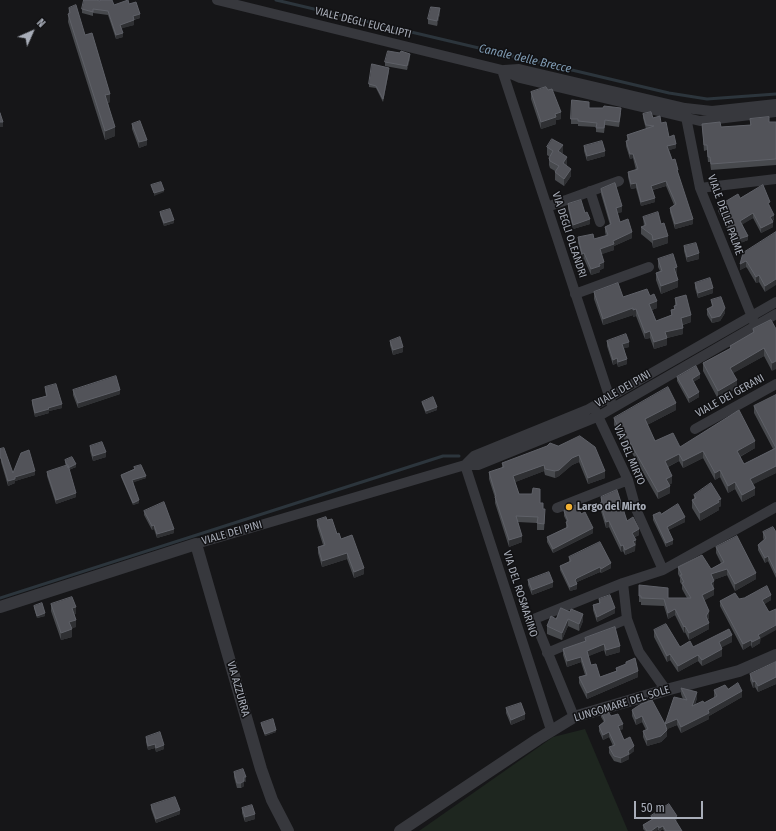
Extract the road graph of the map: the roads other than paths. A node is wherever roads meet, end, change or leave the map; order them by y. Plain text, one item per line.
1 (218, 0) edge
2 (502, 70) junction
3 (776, 104) edge
4 (776, 112) edge
5 (685, 113) junction
6 (776, 179) edge
7 (619, 181) dead end
8 (700, 188) junction
9 (590, 191) junction
10 (547, 206) junction
11 (600, 222) dead end
12 (649, 267) dead end
13 (575, 294) junction
14 (776, 302) edge
15 (776, 314) edge
16 (754, 321) junction
17 (776, 384) edge
18 (609, 397) junction
19 (593, 406) junction
20 (613, 408) junction
21 (599, 416) junction
22 (695, 429) dead end
23 (465, 465) junction
24 (628, 480) junction
25 (776, 507) edge
26 (557, 508) dead end
27 (196, 544) junction
28 (663, 570) junction
29 (623, 583) junction
30 (0, 607) edge
31 (627, 619) junction
32 (548, 653) junction
33 (776, 655) edge
34 (666, 690) junction
35 (574, 717) junction
36 (551, 730) junction
37 (288, 831) edge
38 (400, 831) edge

1 - 2 street, VIALE DEGLI EUCALIPTI
2 - 5 street, VIALE DEGLI EUCALIPTI
2 - 10 street, VIA DEGLI OLEANDRI
3 - 5 street, VIALE DEGLI EUCALIPTI
4 - 5 street, VIALE DEGLI EUCALIPTI
5 - 8 street, VIALE DELLE PALME
6 - 8 street
7 - 9 street
8 - 16 street, VIALE DELLE PALME
9 - 10 street
9 - 11 street
10 - 13 street, VIA DEGLI OLEANDRI
12 - 13 street
13 - 18 street, VIA DEGLI OLEANDRI
14 - 16 street, VIALE DEI PINI
15 - 16 street, VIALE DEI PINI
16 - 18 street, VIALE DEI PINI
16 - 20 street, VIALE DEI PINI
17 - 22 street, VIALE DEI GERANI
18 - 19 street, VIALE DEI PINI
18 - 20 street, VIA DEGLI OLEANDRI
19 - 21 street, VIA DEL MIRTO
19 - 23 street, VIALE DEI PINI
20 - 21 street, VIALE DEI PINI
21 - 23 street, VIALE DEI PINI
21 - 24 street, VIA DEL MIRTO
23 - 27 street, VIALE DEI PINI
23 - 36 street, VIA DEL ROSMARINO
24 - 26 street
24 - 28 street, VIA DEL MIRTO
25 - 28 street
27 - 30 street, VIALE DEI PINI
27 - 37 street, VIA AZZURRA
28 - 29 street
29 - 31 street
29 - 32 street, VIA DEL ROSMARINO
31 - 32 street
31 - 34 street
32 - 35 street, VIA DEL ROSMARINO
33 - 34 street, LUNGOMARE DEL SOLE
34 - 35 street, LUNGOMARE DEL SOLE
35 - 36 street, LUNGOMARE DEL SOLE
36 - 38 street, LUNGOMARE DEL SOLE

